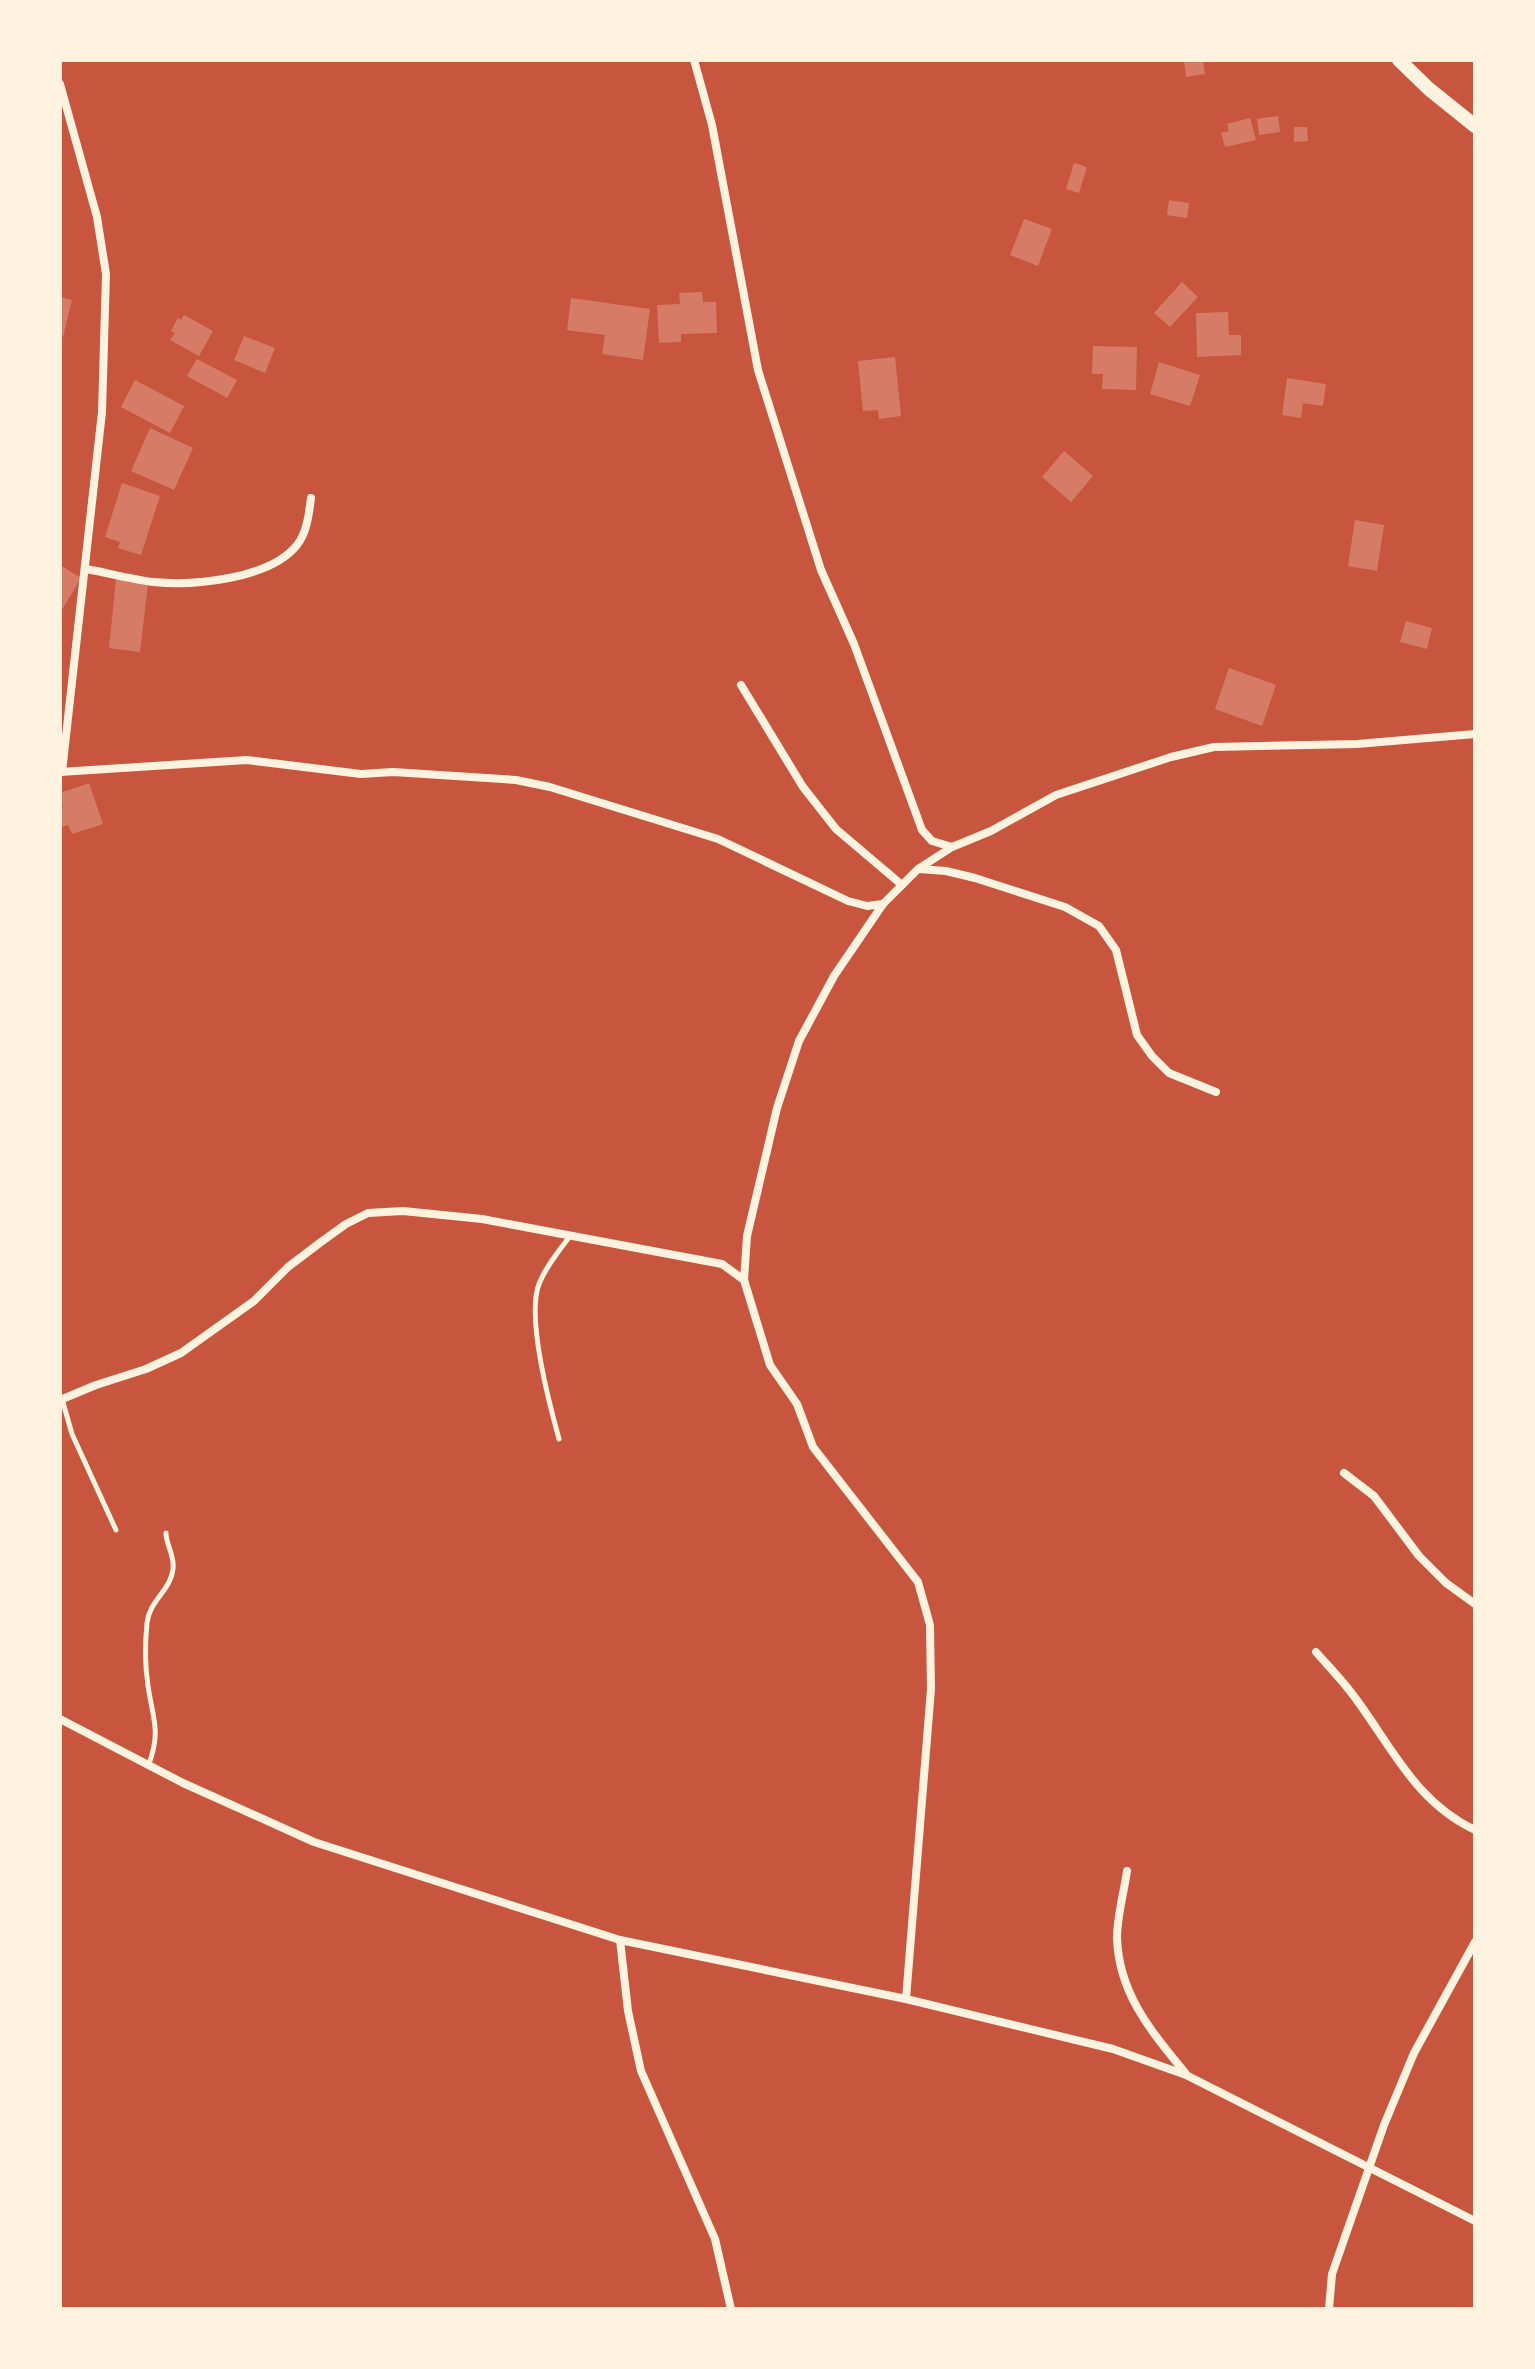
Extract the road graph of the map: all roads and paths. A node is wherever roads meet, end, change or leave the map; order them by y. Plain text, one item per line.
1 (694, 60) edge
2 (1399, 60) edge
3 (60, 84) edge
4 (1475, 126) edge
5 (311, 498) dead end
6 (86, 569) junction
7 (741, 685) dead end
8 (1475, 734) edge
9 (61, 772) edge
10 (952, 847) junction
11 (918, 869) junction
12 (902, 885) junction
13 (883, 904) junction
14 (1216, 1092) dead end
15 (570, 1235) junction
16 (744, 1280) junction
17 (61, 1400) edge
18 (559, 1439) dead end
19 (1344, 1473) dead end
20 (116, 1530) dead end
21 (166, 1533) dead end
22 (1475, 1604) edge
23 (1316, 1652) dead end
24 (60, 1719) edge
25 (149, 1765) junction
26 (1475, 1830) edge
27 (1127, 1871) dead end
28 (620, 1940) junction
29 (1475, 1942) edge
30 (906, 1999) junction
31 (1186, 2075) junction
32 (1370, 2167) junction
33 (1475, 2221) edge
34 (731, 2309) edge
35 (1329, 2309) edge

1 - 10 street
2 - 4 main road
3 - 6 street
5 - 6 street
6 - 9 street
7 - 12 street
8 - 10 street
9 - 13 street
10 - 11 street
11 - 12 street
11 - 14 street
12 - 13 street
13 - 16 street
15 - 16 street
15 - 17 street
15 - 18 lane
16 - 30 street
17 - 20 lane
19 - 22 street
21 - 25 lane
23 - 26 street
24 - 25 street
25 - 28 street
27 - 31 street
28 - 30 street
28 - 34 street
29 - 32 street
30 - 31 street
31 - 32 street
32 - 33 street
32 - 35 street

